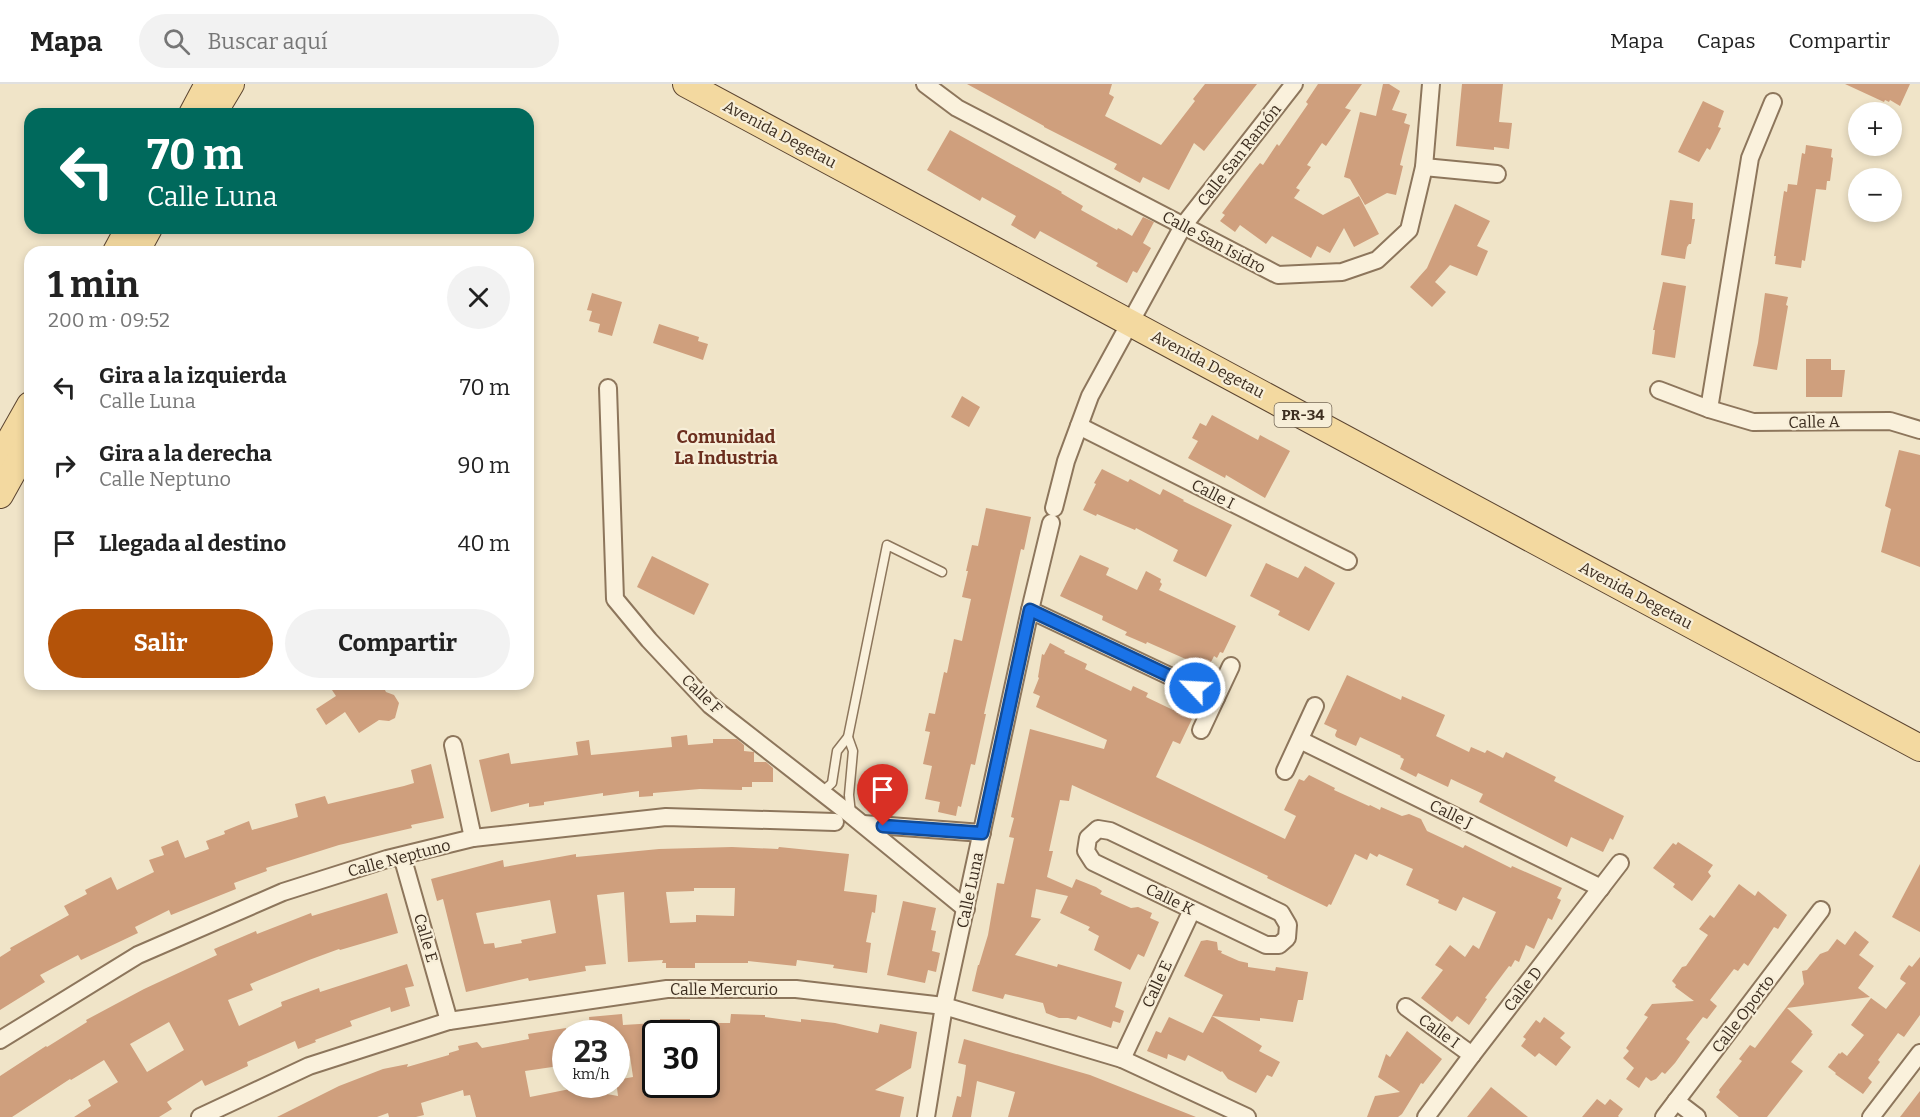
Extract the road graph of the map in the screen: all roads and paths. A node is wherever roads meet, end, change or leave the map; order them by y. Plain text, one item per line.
1 (208, 84) edge
2 (231, 84) edge
3 (686, 84) edge
4 (925, 84) edge
5 (1294, 84) edge
6 (1431, 84) edge
7 (1773, 102) dead end
8 (195, 108) edge
9 (217, 108) edge
10 (1424, 166) junction
11 (1497, 174) dead end
12 (1183, 226) junction
13 (1131, 322) junction
14 (608, 388) dead end
15 (1659, 390) dead end
16 (1708, 409) junction
17 (24, 416) edge
18 (1079, 426) junction
19 (1920, 430) edge
20 (24, 451) edge
21 (0, 458) edge
22 (0, 493) edge
23 (1348, 561) dead end
24 (942, 572) dead end
25 (1030, 610) junction
26 (1231, 666) dead end
27 (1216, 698) junction
28 (1316, 706) dead end
29 (1201, 730) dead end
30 (848, 737) junction
31 (1300, 740) junction
32 (453, 746) dead end
33 (1920, 748) edge
34 (1285, 771) dead end
35 (822, 792) junction
36 (857, 819) junction
37 (835, 822) dead end
38 (982, 833) junction
39 (473, 838) junction
40 (402, 856) junction
41 (1620, 863) dead end
42 (1601, 888) junction
43 (966, 909) junction
44 (1192, 910) junction
45 (1821, 910) dead end
46 (944, 1006) junction
47 (1406, 1007) dead end
48 (449, 1021) junction
49 (0, 1040) edge
50 (1472, 1055) junction
51 (1919, 1056) edge
52 (1122, 1059) junction
53 (1676, 1101) junction
54 (200, 1117) edge
55 (926, 1117) edge
56 (1248, 1117) edge
57 (1426, 1117) edge
58 (1664, 1117) edge
59 (1697, 1117) edge
60 (1871, 1117) edge

1 - 8 main road
2 - 9 main road
3 - 13 main road, Avenida Degetau / PR-34
4 - 12 street, Calle San Isidro
5 - 12 street, Calle San Ramón
6 - 10 street, Calle San Isidro
7 - 16 street
10 - 11 street
10 - 12 street, Calle San Isidro
12 - 13 street, Calle San Ramón
13 - 18 street, Calle San Ramón
13 - 33 main road, Avenida Degetau / PR-34
14 - 35 street, Calle F
15 - 16 street, Calle A
16 - 19 street, Calle A
17 - 21 main road
18 - 23 street, Calle I
18 - 25 street, Calle Luna
20 - 22 main road
24 - 30 lane
25 - 27 street
25 - 38 street, Calle Luna
26 - 27 street
27 - 29 street
28 - 31 street
30 - 35 lane
30 - 36 lane
31 - 34 street
31 - 42 street, Calle J
32 - 39 street
35 - 36 street, Calle F
36 - 38 street
36 - 43 street, Calle F
37 - 39 street, Calle Neptuno
38 - 43 street, Calle Luna
39 - 40 street, Calle Neptuno
40 - 48 street, Calle E
40 - 49 street, Calle Neptuno
41 - 42 street, Calle D
42 - 50 street, Calle D
43 - 46 street, Calle Luna
44 - 44 street, Calle K
44 - 52 street, Calle E
45 - 53 street, Calle Oporto
46 - 48 street, Calle Mercurio
46 - 52 street, Calle Mercurio
46 - 55 street, Calle Luna
47 - 50 street, Calle I
48 - 54 street, Calle Mercurio
50 - 57 street, Calle D
51 - 60 street
52 - 56 street, Calle Mercurio
53 - 58 street, Calle Oporto
53 - 59 street

